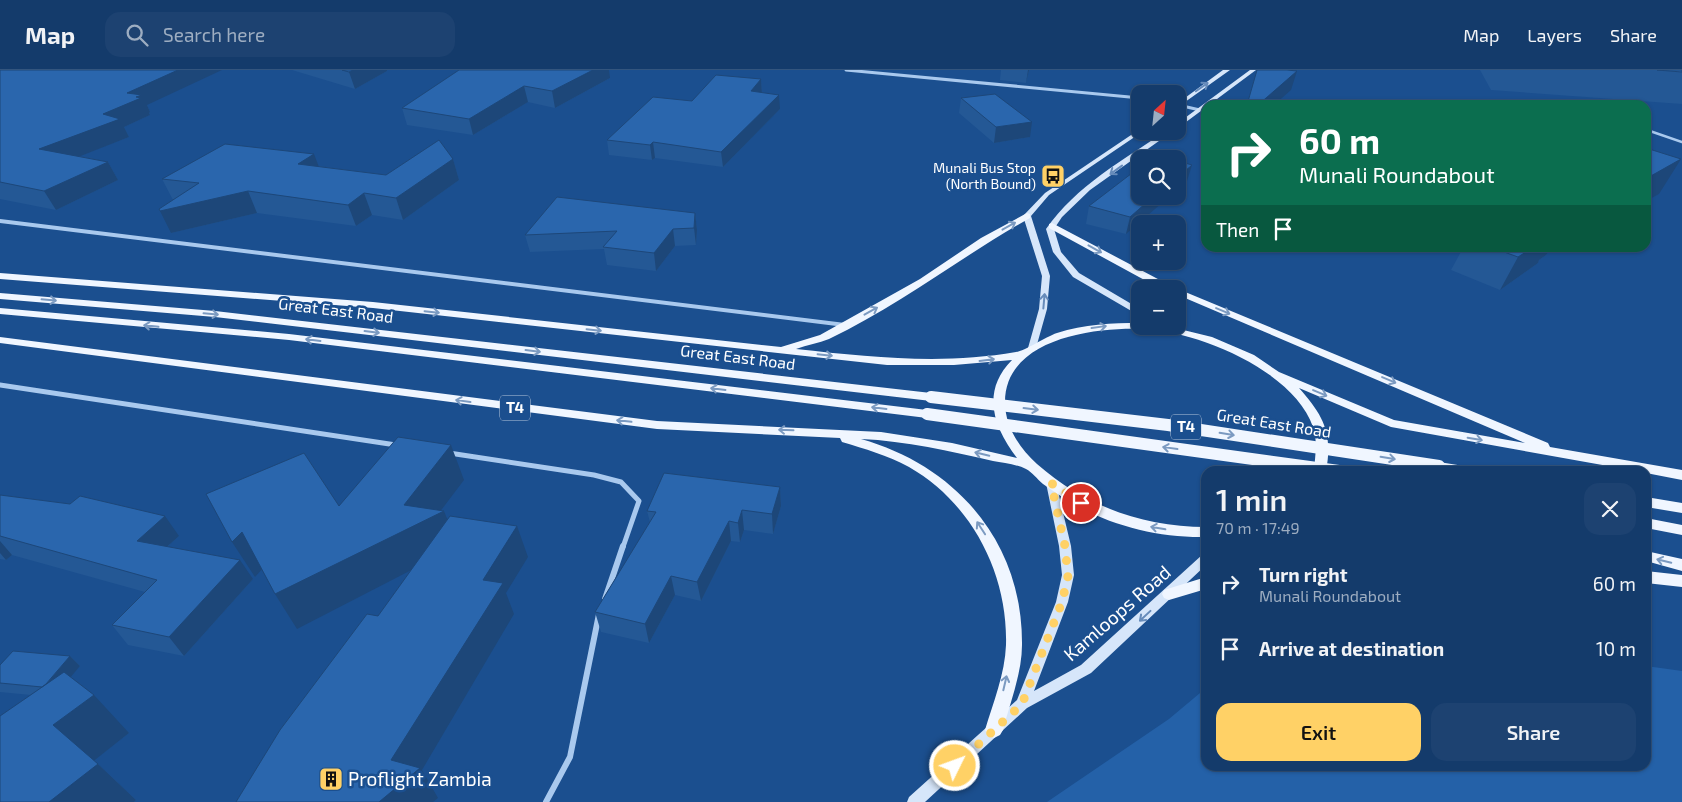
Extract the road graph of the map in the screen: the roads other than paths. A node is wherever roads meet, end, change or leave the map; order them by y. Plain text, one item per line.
1 (846, 70) edge
2 (1227, 70) edge
3 (1253, 70) edge
4 (1131, 97) edge
5 (1186, 99) edge
6 (1213, 100) edge
7 (1186, 107) edge
8 (1200, 110) joint
9 (1186, 120) edge
10 (1651, 131) edge
11 (1131, 137) edge
12 (1157, 140) edge
13 (1682, 142) edge
14 (1029, 213) junction
15 (0, 221) edge
16 (1052, 226) junction
17 (0, 276) edge
18 (1151, 280) edge
19 (1186, 295) edge
20 (0, 296) edge
21 (1131, 308) edge
22 (0, 311) edge
23 (845, 325) junction
24 (1131, 326) edge
25 (1186, 333) edge
26 (0, 340) edge
27 (1032, 348) junction
28 (779, 350) junction
29 (1021, 356) junction
30 (1275, 374) junction
31 (0, 385) edge
32 (808, 431) junction
33 (404, 446) edge
34 (443, 452) edge
35 (1564, 454) junction
36 (1029, 465) junction
37 (1303, 466) edge
38 (1322, 466) edge
39 (1439, 466) edge
40 (1635, 466) edge
41 (1651, 469) edge
42 (1682, 474) edge
43 (1051, 483) junction
44 (1651, 503) edge
45 (1682, 508) edge
46 (1651, 524) edge
47 (1682, 530) edge
48 (1201, 532) edge
49 (1651, 557) edge
50 (1201, 563) edge
51 (1682, 565) edge
52 (1651, 578) edge
53 (1682, 581) edge
54 (1201, 584) edge
55 (1169, 594) junction
56 (1022, 704) junction
57 (994, 730) junction
58 (546, 802) edge
59 (914, 802) edge

1 - 4 street
5 -> 2 main road
3 - 6 main road
7 - 8 street
8 - 9 main road
10 - 13 lane
11 - 14 main road
12 -> 16 main road
23 -> 14 main road
27 -> 14 main road
15 - 23 street
16 -> 18 main road
16 - 21 main road
17 -> 28 main road, Great East Road
19 -> 35 main road
20 -> 39 main road, Great East Road / T4, bridge
37 -> 22 main road, Great East Road / T4, bridge
23 - 28 main road
27 -> 24 main road
25 - 30 main road
32 -> 26 main road, T4
27 - 29 main road
28 -> 29 main road, Great East Road
29 - 36 main road
30 -> 35 main road, Great East Road
30 - 38 main road
31 - 33 street
36 -> 32 main road, T4
57 -> 32 main road
34 - 58 street
35 - 40 main road, Great East Road
36 - 43 main road
41 - 42 main road, Great East Road
48 -> 43 main road
43 - 56 main road, Kamloops Road
44 - 45 main road
46 - 47 main road
51 -> 49 main road
50 - 55 main road, Kamloops Road
52 - 53 main road
54 - 55 main road
55 -> 56 main road, Kamloops Road
56 - 57 main road, Kamloops Road
57 - 59 main road, Kamloops Road

